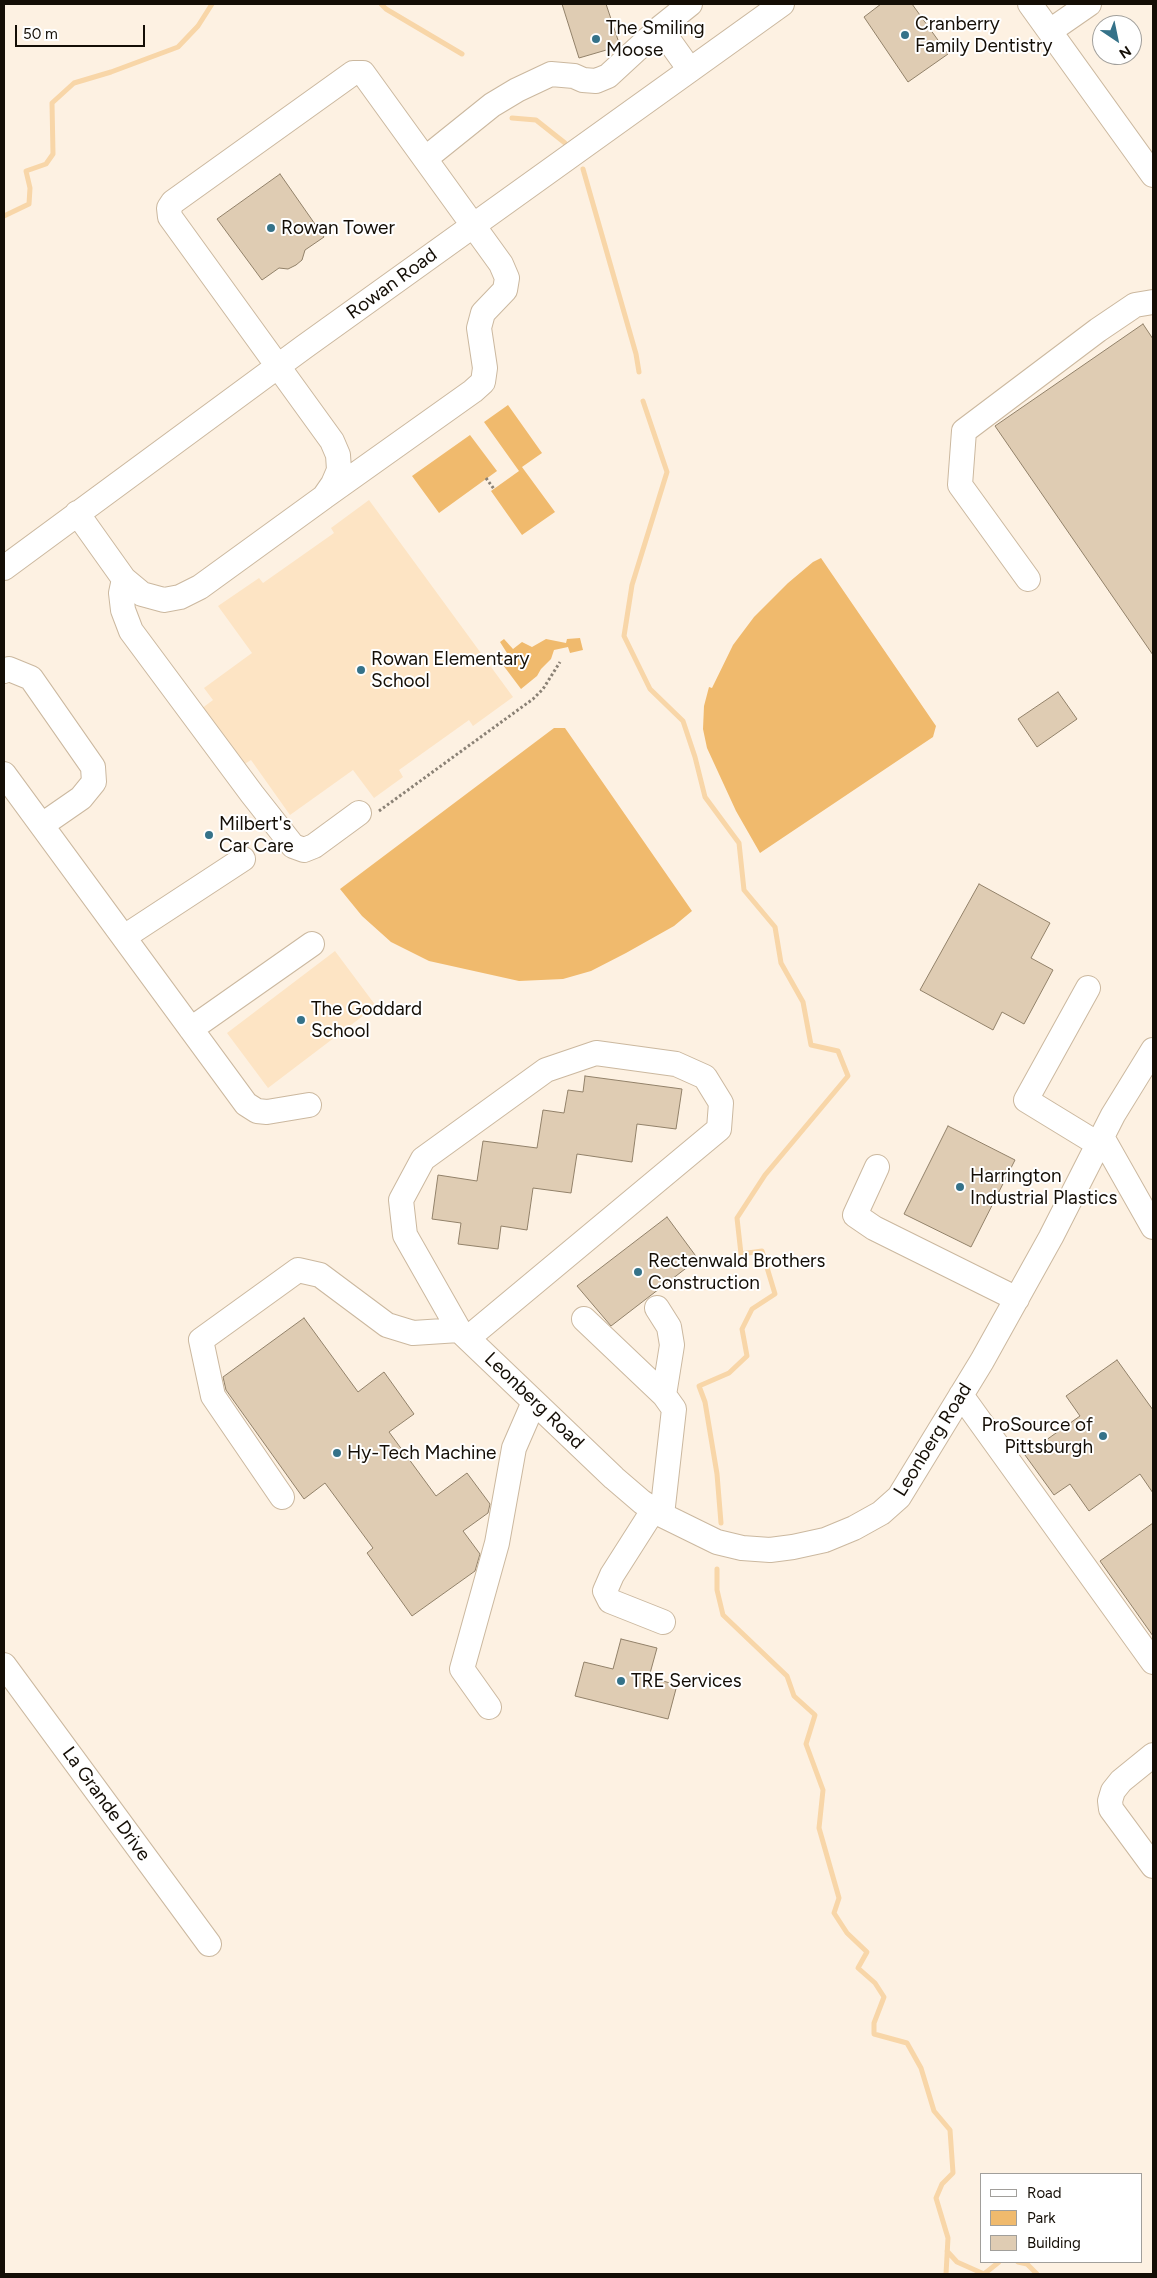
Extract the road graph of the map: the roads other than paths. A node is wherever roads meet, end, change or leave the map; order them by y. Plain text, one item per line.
1 (690, 4) edge
2 (782, 4) edge
3 (1030, 4) edge
4 (1089, 4) edge
5 (660, 28) junction
6 (1050, 31) junction
7 (690, 70) junction
8 (426, 158) junction
9 (1150, 165) edge
10 (474, 225) junction
11 (1153, 302) edge
12 (278, 366) junction
13 (324, 497) junction
14 (77, 513) junction
15 (4, 568) edge
16 (124, 579) junction
17 (1028, 579) dead end
18 (4, 671) edge
19 (4, 774) edge
20 (368, 812) road end
21 (42, 825) junction
22 (243, 859) dead end
23 (124, 937) junction
24 (312, 944) dead end
25 (1088, 988) dead end
26 (191, 1029) junction
27 (1153, 1050) edge
28 (308, 1105) dead end
29 (1100, 1140) junction
30 (877, 1167) dead end
31 (1153, 1227) edge
32 (1016, 1299) junction
33 (657, 1308) dead end
34 (584, 1319) dead end
35 (463, 1334) junction
36 (664, 1395) junction
37 (961, 1395) junction
38 (534, 1402) junction
39 (282, 1497) dead end
40 (658, 1512) junction
41 (663, 1622) dead end
42 (1153, 1662) edge
43 (4, 1665) edge
44 (489, 1707) dead end
45 (1153, 1756) edge
46 (1153, 1866) edge
47 (209, 1944) dead end

1 - 5 street
2 - 7 street, Rowan Road
3 - 6 street
4 - 6 street
5 - 7 street
5 - 8 street
6 - 9 street
7 - 10 street, Rowan Road
8 - 10 street
8 - 12 street
10 - 12 street, Rowan Road
10 - 13 street
11 - 17 street
12 - 13 street
12 - 14 street, Rowan Road
13 - 16 street
14 - 15 street, Rowan Road
14 - 16 street
16 - 20 street
18 - 21 street
19 - 21 street
21 - 23 street
22 - 23 street
23 - 26 street
24 - 26 street
25 - 29 street
26 - 28 street
27 - 29 street, Leonberg Road
29 - 31 street
29 - 32 street, Leonberg Road
30 - 32 street
32 - 37 street, Leonberg Road
33 - 36 street
34 - 36 street
35 - 35 street, Leonberg Road
35 - 38 street, Leonberg Road
35 - 39 street
36 - 40 street
37 - 40 street, Leonberg Road
37 - 42 street
38 - 40 street, Leonberg Road
38 - 44 street
40 - 41 street
43 - 47 street, La Grande Drive
45 - 46 street

